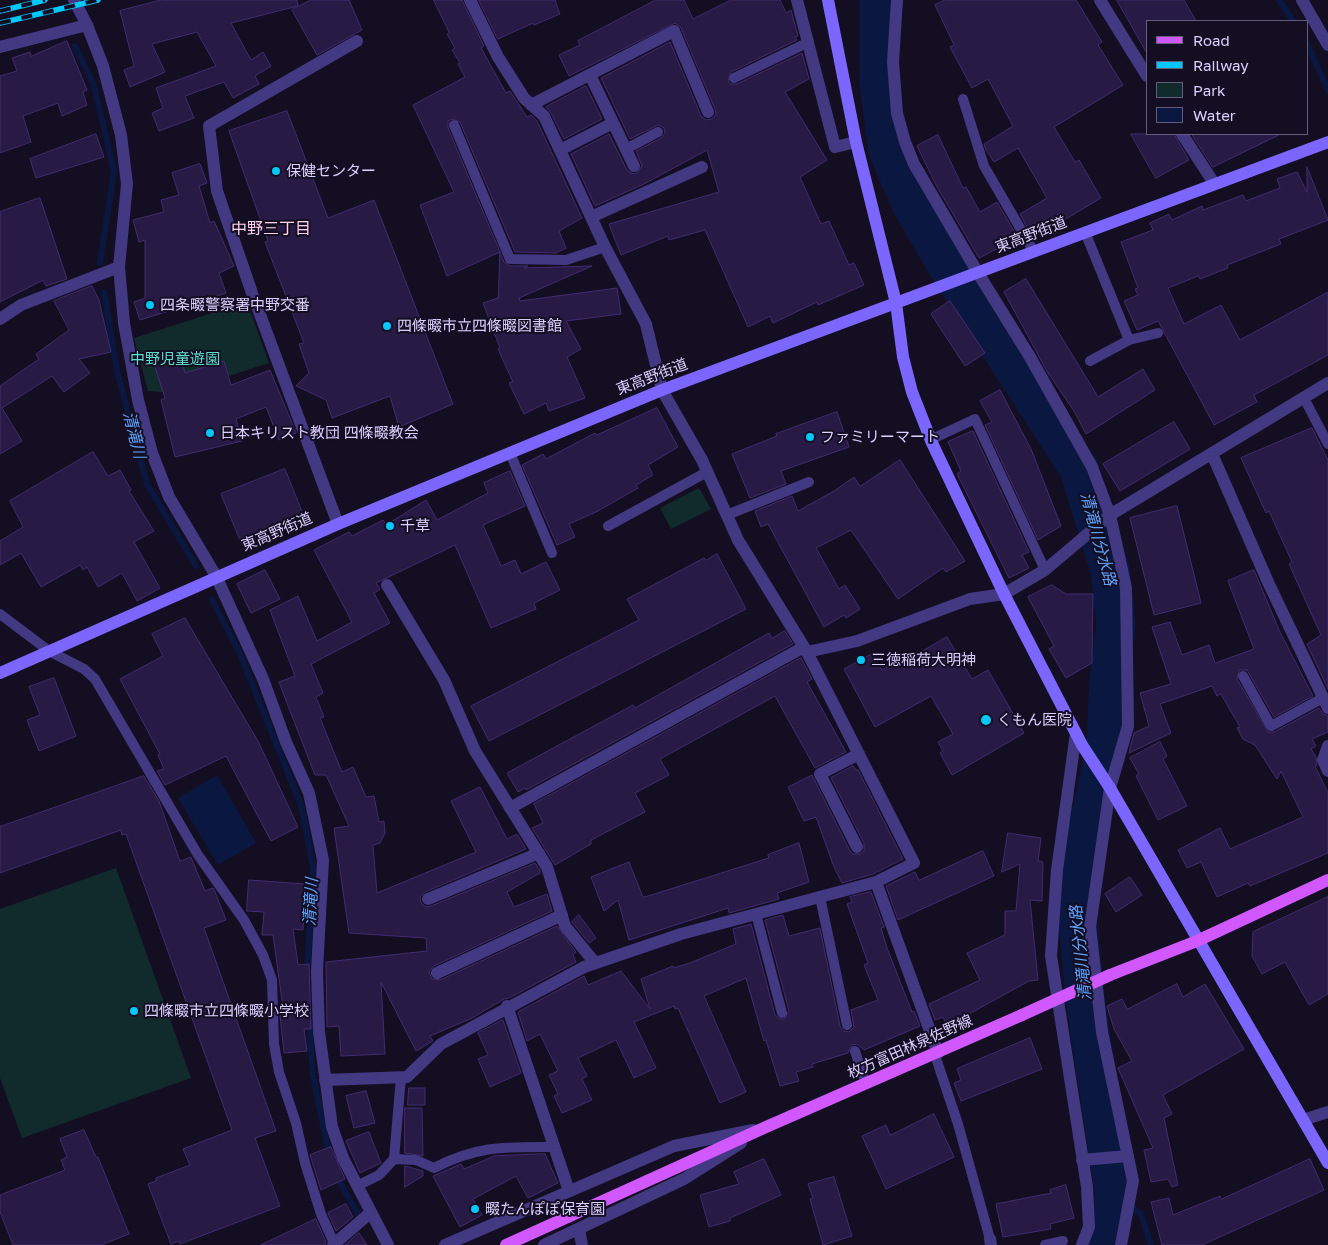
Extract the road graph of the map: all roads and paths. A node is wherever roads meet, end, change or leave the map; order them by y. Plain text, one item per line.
1 (74, 0) edge
2 (470, 0) edge
3 (797, 0) edge
4 (828, 0) edge
5 (897, 0) edge
6 (1100, 0) edge
7 (1302, 0) edge
8 (87, 25) junction
9 (357, 40) dead end
10 (809, 42) junction
11 (1328, 45) edge
12 (0, 47) edge
13 (1146, 74) edge
14 (590, 75) junction
15 (734, 78) dead end
16 (963, 99) dead end
17 (531, 105) junction
18 (708, 112) dead end
19 (613, 123) junction
20 (454, 125) dead end
21 (658, 132) dead end
22 (1183, 135) edge
23 (856, 142) junction
24 (1328, 142) edge
25 (626, 149) junction
26 (560, 150) junction
27 (634, 166) dead end
28 (702, 167) dead end
29 (1214, 183) junction
30 (591, 217) junction
31 (1086, 232) junction
32 (605, 247) junction
33 (1034, 252) junction
34 (119, 267) junction
35 (978, 274) junction
36 (896, 304) junction
37 (0, 318) edge
38 (1158, 332) dead end
39 (1129, 340) junction
40 (1090, 361) dead end
41 (1328, 383) edge
42 (662, 390) junction
43 (1304, 398) junction
44 (930, 440) junction
45 (1328, 444) edge
46 (510, 452) junction
47 (1212, 454) junction
48 (707, 472) junction
49 (809, 482) dead end
50 (726, 515) junction
51 (1110, 515) junction
52 (338, 524) junction
53 (608, 526) dead end
54 (552, 553) dead end
55 (1045, 570) junction
56 (216, 576) junction
57 (386, 585) dead end
58 (1004, 594) junction
59 (0, 614) edge
60 (806, 650) junction
61 (49, 651) junction
62 (0, 673) edge
63 (1242, 676) dead end
64 (1326, 703) edge
65 (1076, 733) junction
66 (1328, 746) edge
67 (859, 754) junction
68 (1328, 771) edge
69 (1110, 788) junction
70 (510, 808) junction
71 (857, 847) dead end
72 (539, 853) junction
73 (1328, 880) edge
74 (876, 882) junction
75 (820, 897) junction
76 (428, 899) dead end
77 (756, 914) junction
78 (562, 915) junction
79 (1197, 940) junction
80 (595, 963) junction
81 (437, 973) dead end
82 (507, 1006) junction
83 (782, 1013) dead end
84 (847, 1025) dead end
85 (855, 1051) dead end
86 (936, 1054) junction
87 (401, 1077) junction
88 (325, 1080) junction
89 (866, 1084) junction
90 (1328, 1112) edge
91 (1303, 1120) junction
92 (766, 1127) junction
93 (554, 1147) junction
94 (1122, 1157) junction
95 (394, 1159) junction
96 (1082, 1160) junction
97 (1328, 1163) edge
98 (357, 1186) junction
99 (569, 1192) junction
100 (370, 1213) junction
101 (579, 1229) junction
102 (1063, 1241) dead end
103 (991, 1242) edge
104 (333, 1244) edge
105 (388, 1245) edge
106 (446, 1245) edge
107 (506, 1245) edge
108 (544, 1245) edge
109 (582, 1245) edge
110 (1045, 1245) edge
111 (1082, 1245) edge
112 (1121, 1245) edge

1 - 8 street
2 - 17 street
3 - 10 street
4 - 23 street
5 - 35 street
6 - 13 street
7 - 11 street
8 - 12 street
8 - 34 street
9 - 52 street
10 - 15 lane
10 - 23 street
14 - 17 street
14 - 18 street
14 - 19 street
16 - 33 lane
17 - 26 street
19 - 25 street
19 - 26 street
20 - 32 lane
21 - 25 lane
22 - 29 street
23 - 36 street
24 - 29 street, 東高野街道
25 - 27 street
26 - 30 street
28 - 30 street
29 - 31 street, 東高野街道
30 - 32 street
31 - 33 street, 東高野街道
31 - 39 lane
32 - 42 street
33 - 35 street, 東高野街道
34 - 37 street
34 - 56 street
35 - 36 street, 東高野街道
35 - 51 street
36 - 42 street, 東高野街道
36 - 44 street
38 - 39 lane
39 - 40 lane
41 - 43 street
42 - 46 street, 東高野街道
42 - 48 street
43 - 45 lane
43 - 47 street
44 - 55 lane
44 - 58 street
46 - 52 street, 東高野街道
46 - 54 lane
47 - 51 street
47 - 64 street
48 - 50 street
48 - 53 lane
49 - 50 lane
50 - 60 street
51 - 55 street
51 - 69 street
52 - 56 street, 東高野街道
55 - 58 street
56 - 61 street, 東高野街道
56 - 88 street
57 - 70 street
58 - 60 street
58 - 65 street
59 - 61 lane
60 - 67 street
60 - 70 street
61 - 62 street, 東高野街道
61 - 104 lane
63 - 64 lane
65 - 69 street
65 - 96 street
66 - 68 street
67 - 71 street
67 - 74 street
69 - 79 street
69 - 94 street
70 - 72 street
72 - 76 street
72 - 78 street
73 - 79 main road, 枚方富田林泉佐野線
74 - 75 street
74 - 86 street
75 - 77 street
75 - 84 lane
77 - 80 street
77 - 83 lane
78 - 80 street
78 - 81 street
79 - 86 main road, 枚方富田林泉佐野線, bridge
79 - 91 street
80 - 82 street
82 - 87 street
82 - 93 street
85 - 89 lane
86 - 89 main road, 枚方富田林泉佐野線
86 - 103 lane
87 - 88 street
87 - 95 lane
88 - 98 street
89 - 92 main road, 枚方富田林泉佐野線
90 - 91 street
91 - 97 street
92 - 99 street
92 - 101 street
92 - 107 main road, 枚方富田林泉佐野線
93 - 95 lane
93 - 99 street
94 - 96 street
94 - 112 street
95 - 98 lane
96 - 111 street
98 - 100 street
99 - 106 street
100 - 104 street
100 - 105 street
101 - 108 street
101 - 109 street
102 - 110 lane

